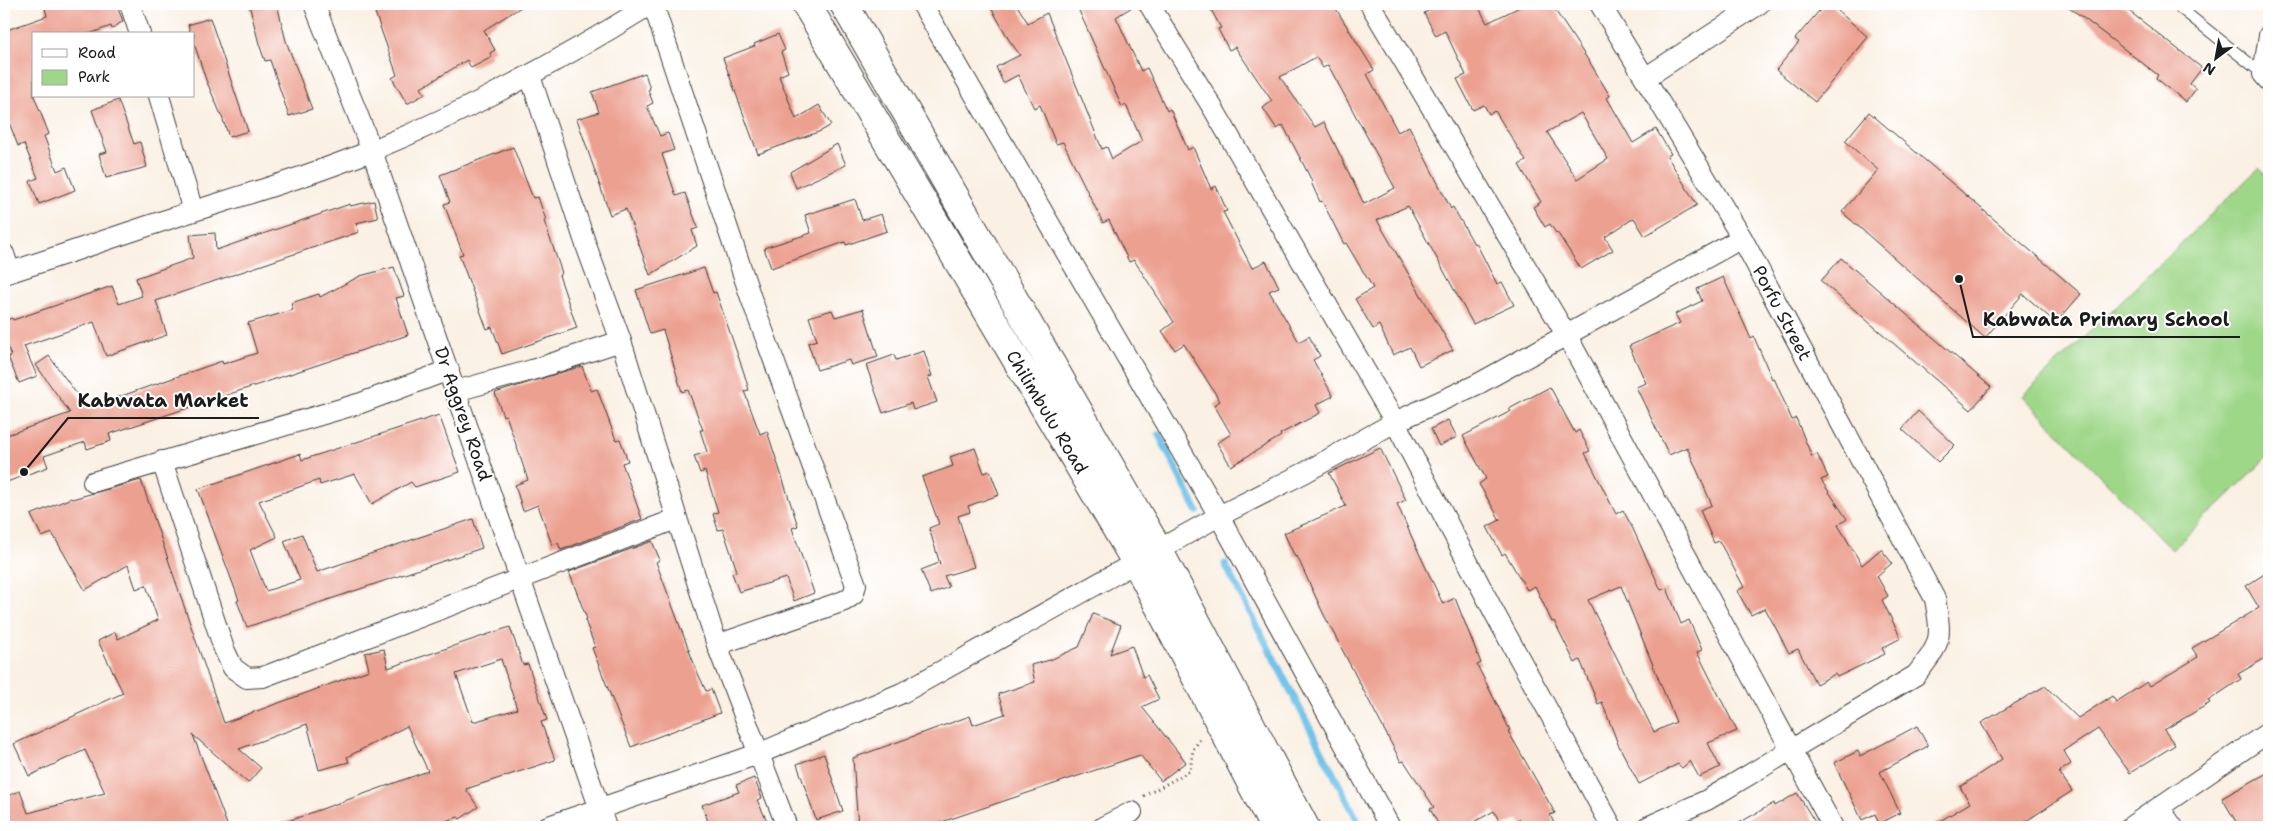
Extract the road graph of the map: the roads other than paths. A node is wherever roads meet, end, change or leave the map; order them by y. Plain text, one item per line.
1 (130, 4) edge
2 (314, 4) edge
3 (652, 4) edge
4 (806, 4) edge
5 (844, 4) edge
6 (922, 4) edge
7 (1149, 4) edge
8 (1370, 4) edge
9 (1600, 4) edge
10 (1759, 4) edge
11 (2176, 4) edge
12 (139, 32) edge
13 (2269, 35) edge
14 (530, 76) junction
15 (1645, 78) junction
16 (2266, 78) edge
17 (160, 98) edge
18 (372, 151) junction
19 (193, 211) junction
20 (1742, 238) junction
21 (6, 267) edge
22 (1567, 336) junction
23 (621, 341) junction
24 (449, 370) junction
25 (456, 391) junction
26 (1395, 422) junction
27 (162, 461) junction
28 (93, 482) dead end
29 (1219, 516) junction
30 (676, 520) junction
31 (1148, 557) junction
32 (519, 578) junction
33 (716, 645) junction
34 (2269, 732) edge
35 (1790, 751) junction
36 (758, 754) junction
37 (599, 808) junction
38 (2159, 808) junction
39 (1132, 812) road end
40 (546, 827) edge
41 (606, 827) edge
42 (787, 827) edge
43 (1103, 827) edge
44 (1274, 827) edge
45 (1305, 827) edge
46 (1390, 827) edge
47 (1612, 827) edge
48 (1647, 827) edge
49 (1833, 827) edge
50 (2130, 827) edge
51 (2173, 827) edge

1 - 12 street
2 - 18 street, Dr Aggrey Road
3 - 14 street
3 - 33 street
4 - 31 main road, Chilimbulu Road
5 - 31 main road, Chilimbulu Road
6 - 29 street
7 - 26 street
8 - 22 street
9 - 15 street, Porfu Street
10 - 15 street
11 - 16 lane
13 - 16 street
14 - 18 street
14 - 23 street
15 - 20 street, Porfu Street
17 - 19 street
18 - 19 street
18 - 24 street, Dr Aggrey Road
19 - 21 street
20 - 22 street
20 - 35 street, Porfu Street
22 - 26 street
22 - 35 street
23 - 25 street
23 - 30 street
24 - 25 street, Dr Aggrey Road
24 - 27 street
25 - 32 street, Dr Aggrey Road
26 - 29 street
26 - 47 street
27 - 28 street
27 - 32 street
29 - 31 street
29 - 46 street
30 - 32 street
30 - 33 street
31 - 36 street
31 - 44 main road, Chilimbulu Road
31 - 45 main road, Chilimbulu Road
32 - 37 street, Dr Aggrey Road
33 - 36 street
34 - 38 street
35 - 48 street
35 - 49 street
36 - 37 street
36 - 42 street
37 - 40 street
37 - 41 street, Dr Aggrey Road
38 - 50 street
38 - 51 street
39 - 43 street

